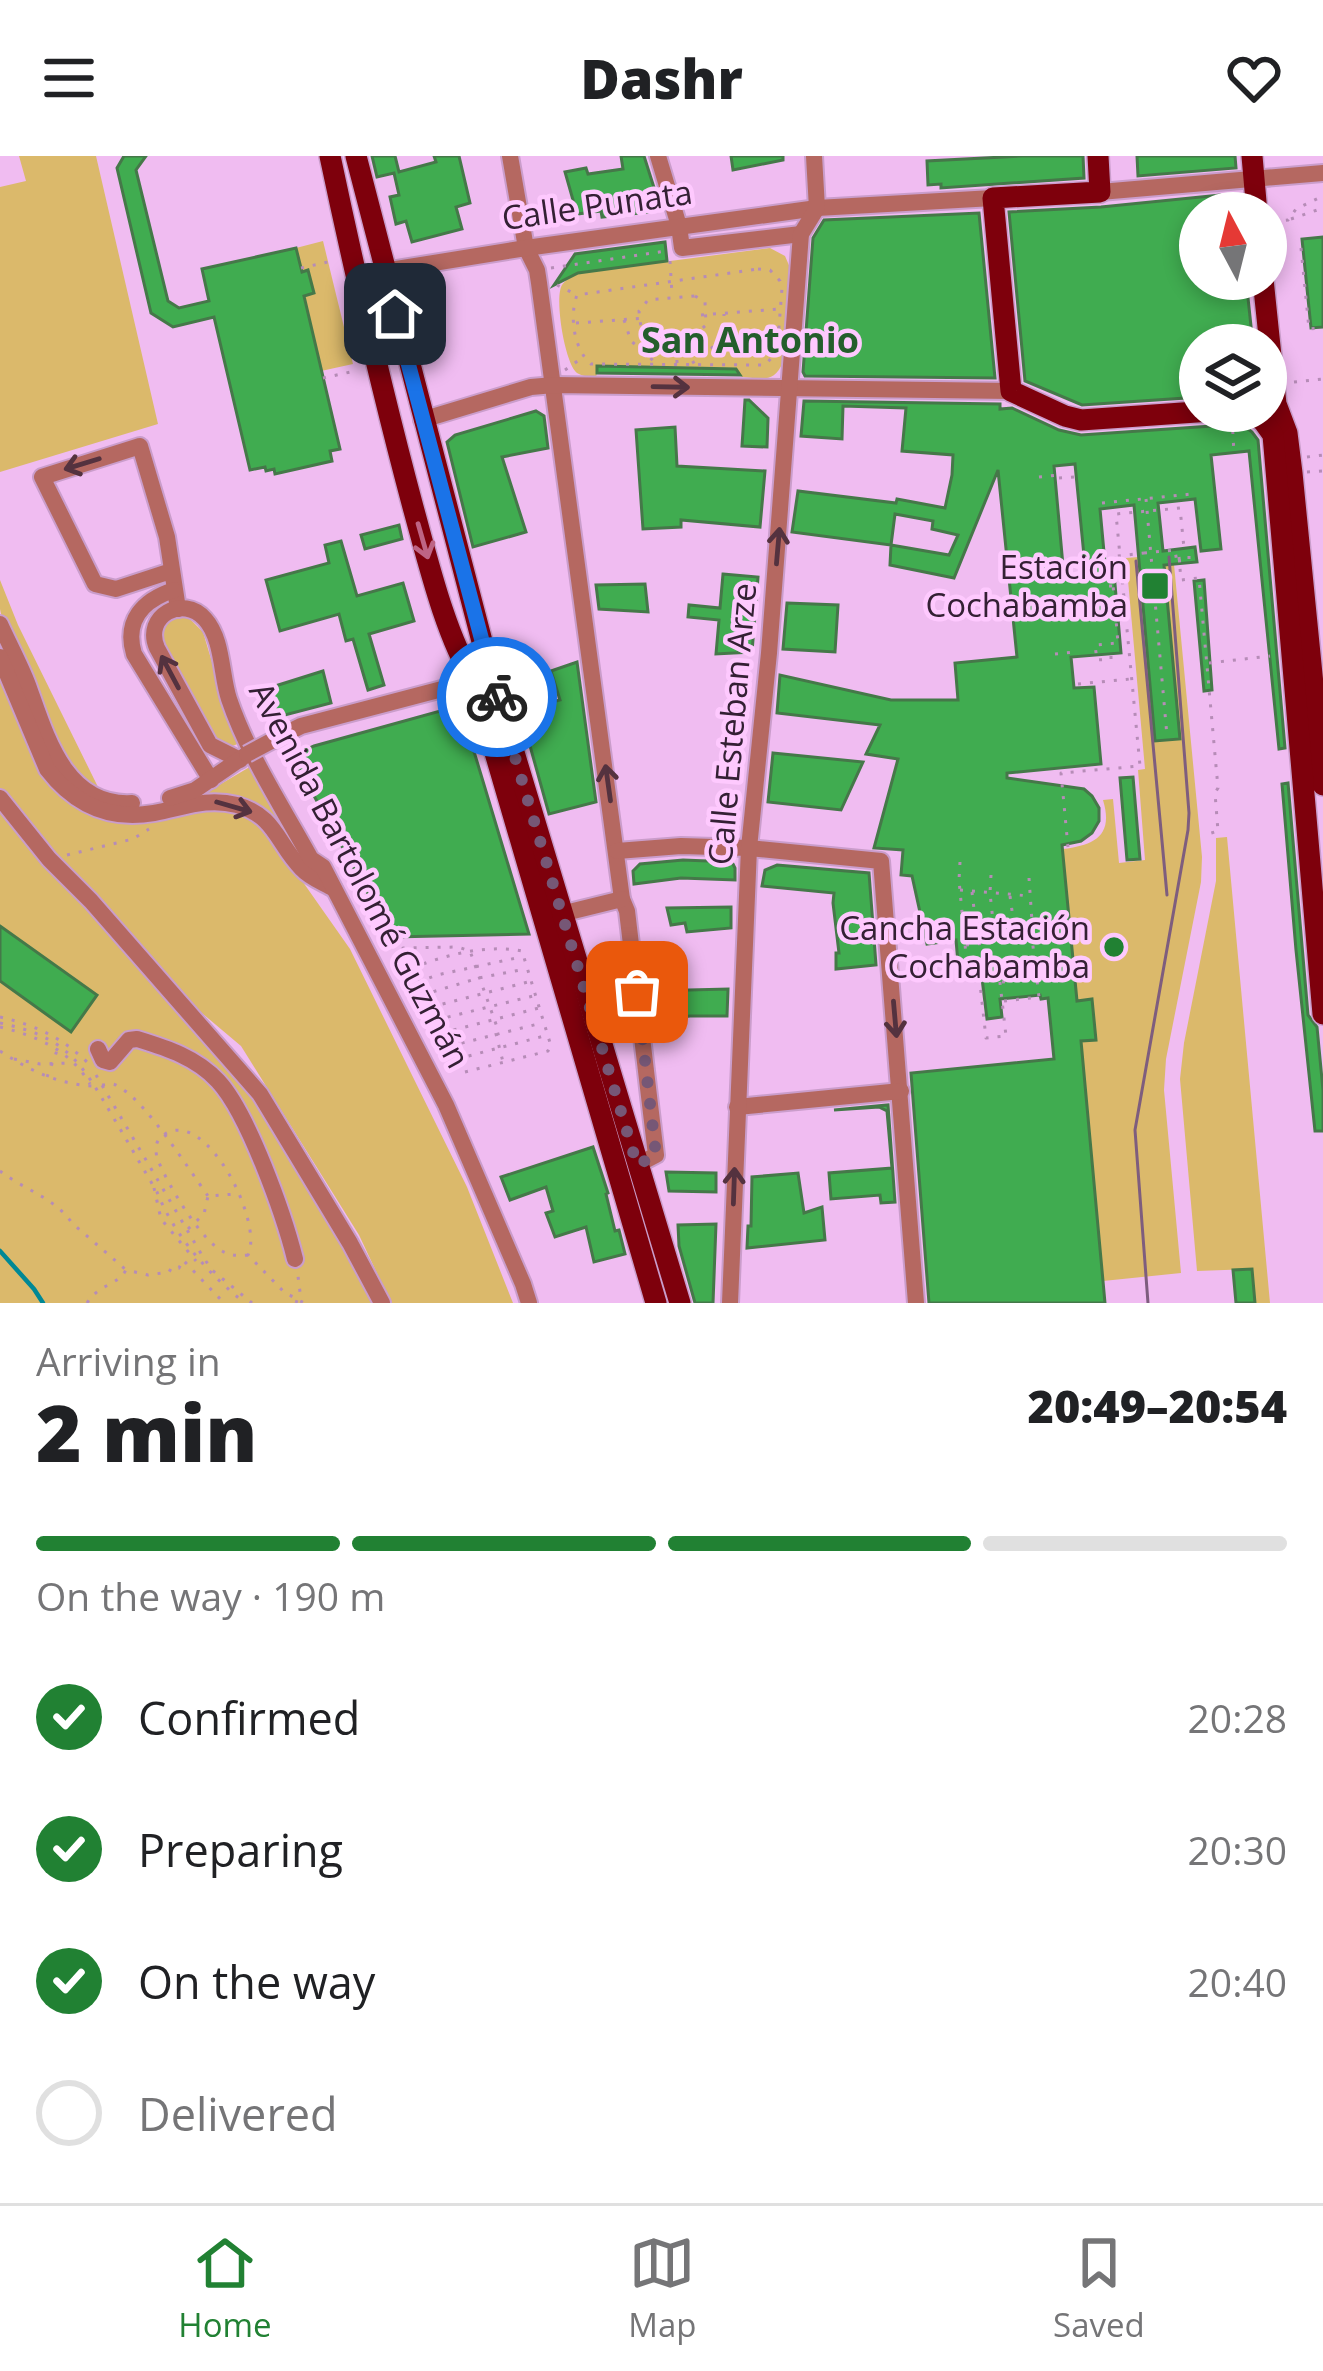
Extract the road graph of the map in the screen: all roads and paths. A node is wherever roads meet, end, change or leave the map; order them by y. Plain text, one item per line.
1 (330, 156) edge
2 (356, 156) edge
3 (510, 156) edge
4 (658, 156) edge
5 (814, 156) edge
6 (1098, 156) edge
7 (1252, 156) edge
8 (1323, 173) edge
9 (1254, 180) junction
10 (1100, 192) junction
11 (1255, 192) edge
12 (1323, 196) edge
13 (993, 198) junction
14 (817, 208) junction
15 (1323, 208) edge
16 (1288, 220) joint
17 (680, 226) junction
18 (801, 234) junction
19 (526, 248) junction
20 (1301, 248) dead end
21 (676, 255) junction
22 (328, 262) dead end
23 (301, 268) dead end
24 (384, 271) junction
25 (538, 276) junction
26 (671, 280) junction
27 (577, 295) junction
28 (672, 297) junction
29 (781, 308) junction
30 (724, 313) junction
31 (704, 314) junction
32 (643, 318) junction
33 (624, 319) junction
34 (575, 323) junction
35 (1323, 328) edge
36 (676, 334) junction
37 (583, 357) junction
38 (658, 364) junction
39 (677, 365) junction
40 (690, 365) junction
41 (355, 370) dead end
42 (323, 378) dead end
43 (1323, 379) edge
44 (553, 382) junction
45 (790, 388) junction
46 (1011, 391) junction
47 (1287, 392) edge
48 (1179, 413) edge
49 (422, 419) junction
50 (1232, 432) edge
51 (1271, 432) edge
52 (1287, 432) edge
53 (1234, 453) dead end
54 (1049, 466) dead end
55 (1050, 476) junction
56 (1039, 477) dead end
57 (1076, 477) dead end
58 (1192, 494) dead end
59 (1146, 499) junction
60 (1102, 503) dead end
61 (1147, 511) junction
62 (1184, 548) dead end
63 (1150, 552) junction
64 (1189, 556) dead end
65 (1177, 561) junction
66 (1121, 564) junction
67 (171, 571) junction
68 (1068, 571) dead end
69 (1110, 575) junction
70 (1068, 579) dead end
71 (1097, 579) dead end
72 (1048, 581) dead end
73 (174, 590) junction
74 (178, 609) junction
75 (0, 624) edge
76 (1075, 652) dead end
77 (1055, 654) dead end
78 (1111, 656) dead end
79 (1270, 656) dead end
80 (0, 657) edge
81 (1207, 663) junction
82 (482, 679) junction
83 (1132, 679) junction
84 (1078, 684) dead end
85 (1167, 736) dead end
86 (1314, 749) edge
87 (244, 757) junction
88 (211, 780) junction
89 (1323, 785) edge
90 (0, 798) edge
91 (152, 826) dead end
92 (1208, 834) dead end
93 (749, 848) junction
94 (1068, 848) dead end
95 (617, 851) junction
96 (49, 859) junction
97 (960, 862) dead end
98 (991, 875) dead end
99 (1028, 878) dead end
100 (336, 890) junction
101 (960, 890) junction
102 (972, 891) junction
103 (990, 893) junction
104 (1010, 895) junction
105 (1030, 896) junction
106 (622, 899) junction
107 (561, 914) junction
108 (1042, 937) dead end
109 (1033, 938) junction
110 (1016, 940) junction
111 (995, 942) junction
112 (978, 944) junction
113 (965, 946) junction
114 (470, 951) junction
115 (524, 956) junction
116 (1034, 958) junction
117 (998, 963) junction
118 (978, 965) junction
119 (475, 966) junction
120 (528, 968) junction
121 (479, 978) junction
122 (1036, 978) junction
123 (531, 981) junction
124 (418, 982) dead end
125 (1000, 982) junction
126 (484, 992) junction
127 (422, 995) dead end
128 (536, 995) junction
129 (1002, 1001) junction
130 (489, 1006) junction
131 (430, 1007) dead end
132 (539, 1008) junction
133 (1323, 1014) edge
134 (494, 1019) junction
135 (436, 1020) dead end
136 (0, 1022) edge
137 (544, 1023) junction
138 (442, 1033) dead end
139 (496, 1034) junction
140 (548, 1035) junction
141 (60, 1046) junction
142 (450, 1046) dead end
143 (499, 1048) junction
144 (0, 1051) edge
145 (10, 1058) junction
146 (457, 1059) dead end
147 (94, 1062) junction
148 (502, 1062) junction
149 (53, 1063) junction
150 (77, 1063) junction
151 (238, 1066) junction
152 (466, 1072) dead end
153 (47, 1077) junction
154 (220, 1083) junction
155 (96, 1086) junction
156 (901, 1091) junction
157 (737, 1107) junction
158 (163, 1135) junction
159 (637, 1165) junction
160 (0, 1171) edge
161 (239, 1194) junction
162 (208, 1196) junction
163 (196, 1223) junction
164 (187, 1230) junction
165 (248, 1255) junction
166 (296, 1259) joint
167 (125, 1270) junction
168 (300, 1302) edge
169 (87, 1303) edge
170 (224, 1303) edge
171 (244, 1303) edge
172 (252, 1303) edge
173 (382, 1303) edge
174 (529, 1303) edge
175 (656, 1303) edge
176 (680, 1303) edge
177 (730, 1303) edge
178 (916, 1303) edge

1 -> 82 main road
2 - 24 main road
3 - 19 street
4 - 17 street
5 - 14 street
6 - 10 main road
7 - 9 main road
8 - 9 street, Calle Punata
9 - 10 street, Calle Punata
9 - 11 main road
10 - 13 main road, Calle Punata
12 - 16 path
13 - 14 street, Calle Punata
13 - 46 main road
14 - 17 street, Calle Punata
14 - 18 street, Calle Esteban Arze
15 - 16 path
17 - 19 street, Calle Punata
17 - 21 street
18 - 21 street, Calle Punata
18 - 45 street, Calle Esteban Arze
19 - 24 street, Calle Punata
19 - 25 street
20 - 35 path
21 - 25 path, Calle Punata
21 - 26 path
22 - 23 path
24 - 49 main road
25 - 27 path
25 - 44 street
26 - 27 path
26 - 28 path
26 - 29 path
27 - 34 path
28 - 31 path
28 - 32 path
29 - 30 path
29 - 40 path
30 - 31 path
30 - 40 path
31 - 36 path
32 - 33 path
32 - 36 path
33 - 34 path
33 - 38 path
34 - 37 path
36 - 39 path
37 - 38 path
37 - 44 path
38 - 39 path
39 - 40 path
41 - 42 path
43 - 47 path
44 -> 45 street
44 - 49 street
95 -> 44 street
45 - 46 street
93 -> 45 street, Calle Esteban Arze
46 - 48 main road
49 - 82 main road
50 - 53 path
51 - 86 main road
52 - 86 main road
54 - 55 path
55 - 56 path
55 - 57 path
58 - 59 path
59 - 60 path
59 - 61 path
61 - 62 path
61 - 63 path
61 - 66 path
63 - 65 path
63 - 69 path, bridge
63 - 85 path
64 - 65 path
65 - 81 path
66 - 68 path
66 - 69 path
66 - 83 path
67 -> 67 street
67 - 73 street
69 - 71 path
69 - 78 path
70 - 72 path
73 - 74 street
73 - 88 street
87 -> 74 street, Avenida Bartolomé Guzmán
74 - 100 street, Avenida Bartolomé Guzmán
75 - 88 street
76 - 77 path
79 - 81 path
80 -> 100 street
81 - 92 path
82 - 87 street, bridge
82 - 107 main road
82 - 175 main road
83 - 84 path
83 - 94 path
86 - 89 main road
86 - 133 main road
87 - 88 street
90 - 96 street
91 - 96 path
93 - 95 street
93 -> 156 street
93 - 157 street, Calle Esteban Arze
95 - 106 street
96 - 151 street
97 - 101 path
98 - 103 path
99 - 105 path
100 - 174 street, Avenida Bartolomé Guzmán
101 - 102 path
101 - 113 path
102 - 103 path
102 - 112 path
103 - 104 path
103 - 111 path
104 - 105 path
104 - 110 path
105 - 109 path
106 - 107 street
106 - 159 street
107 - 159 main road
108 - 109 path
109 - 110 path
109 - 116 path
110 - 111 path
111 - 112 path
112 - 113 path
113 - 118 path
114 - 114 path
114 - 115 path
114 - 119 path
115 - 119 path
115 - 120 path
116 - 117 path
116 - 122 path
117 - 118 path
117 - 125 path
118 - 129 path
119 - 121 path
119 - 124 path
120 - 121 path
120 - 123 path
121 - 126 path
121 - 127 path
122 - 125 path
122 - 129 path
123 - 126 path
123 - 128 path
125 - 129 path
126 - 130 path
126 - 131 path
128 - 130 path
128 - 132 path
130 - 134 path
130 - 135 path
132 - 134 path
132 - 137 path
134 - 138 path
134 - 139 path
136 - 141 path
136 - 141 path
137 - 139 path
137 - 140 path
139 - 142 path
139 - 143 path
140 - 143 path
140 - 148 path
141 - 147 path
141 - 149 path
141 - 150 path
143 - 146 path
143 - 148 path
144 - 145 path
145 - 149 path
145 - 153 path
147 - 150 path
147 - 154 street
147 - 155 path
148 - 152 path
149 - 150 path
149 - 153 path
150 - 155 path
151 - 154 street
151 - 173 street
153 - 155 path
154 - 166 street
155 - 158 path
155 - 164 path
155 - 171 path
156 - 157 street
156 - 178 street
177 -> 157 street, Calle Esteban Arze
158 - 161 path
158 - 162 path
158 - 163 path
159 - 176 main road
160 - 167 path
161 - 162 path
161 - 165 path
162 - 163 path
163 - 164 path
163 - 165 path
164 - 172 path
165 - 168 path
166 - 168 path
167 - 169 path
167 - 170 path

